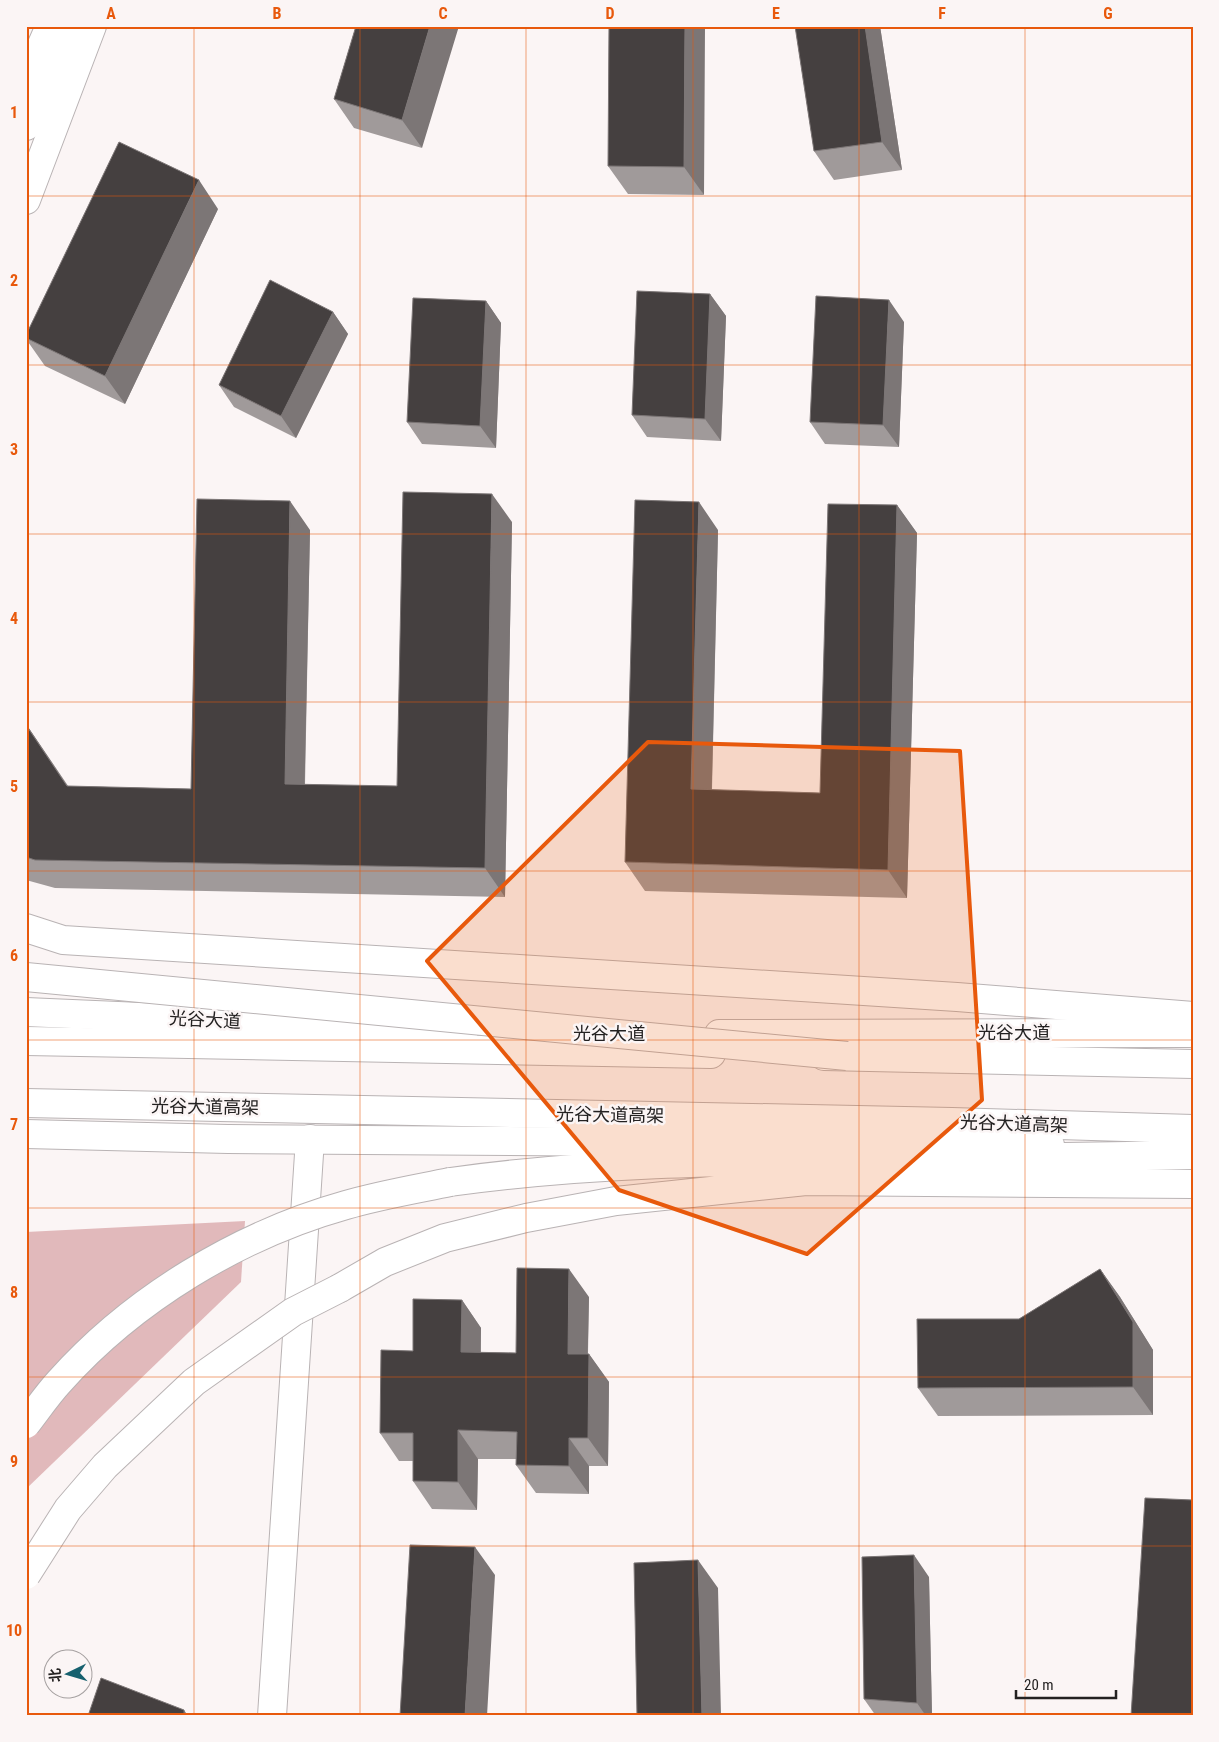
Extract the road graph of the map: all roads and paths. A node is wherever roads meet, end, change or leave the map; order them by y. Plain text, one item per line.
1 (50, 26) edge
2 (68, 26) edge
3 (92, 26) edge
4 (26, 81) edge
5 (26, 126) edge
6 (26, 200) edge
7 (26, 928) edge
8 (26, 977) edge
9 (26, 1012) edge
10 (1193, 1016) edge
11 (1193, 1032) edge
12 (26, 1041) edge
13 (848, 1056) junction
14 (1193, 1064) edge
15 (26, 1103) edge
16 (1193, 1129) edge
17 (26, 1134) edge
18 (310, 1139) junction
19 (1193, 1146) edge
20 (1193, 1155) edge
21 (1193, 1184) edge
22 (26, 1424) edge
23 (26, 1575) edge
24 (272, 1716) edge

1 - 4 main road
2 - 5 main road
3 - 6 main road
7 - 10 main road
8 - 13 main road, bridge
9 - 11 main road, 光谷大道
12 - 13 main road, bridge
13 - 14 main road
15 - 16 main road, 光谷大道高架
17 - 18 main road
18 - 19 main road
18 - 24 main road
20 - 22 main road, bridge
21 - 23 main road, bridge

